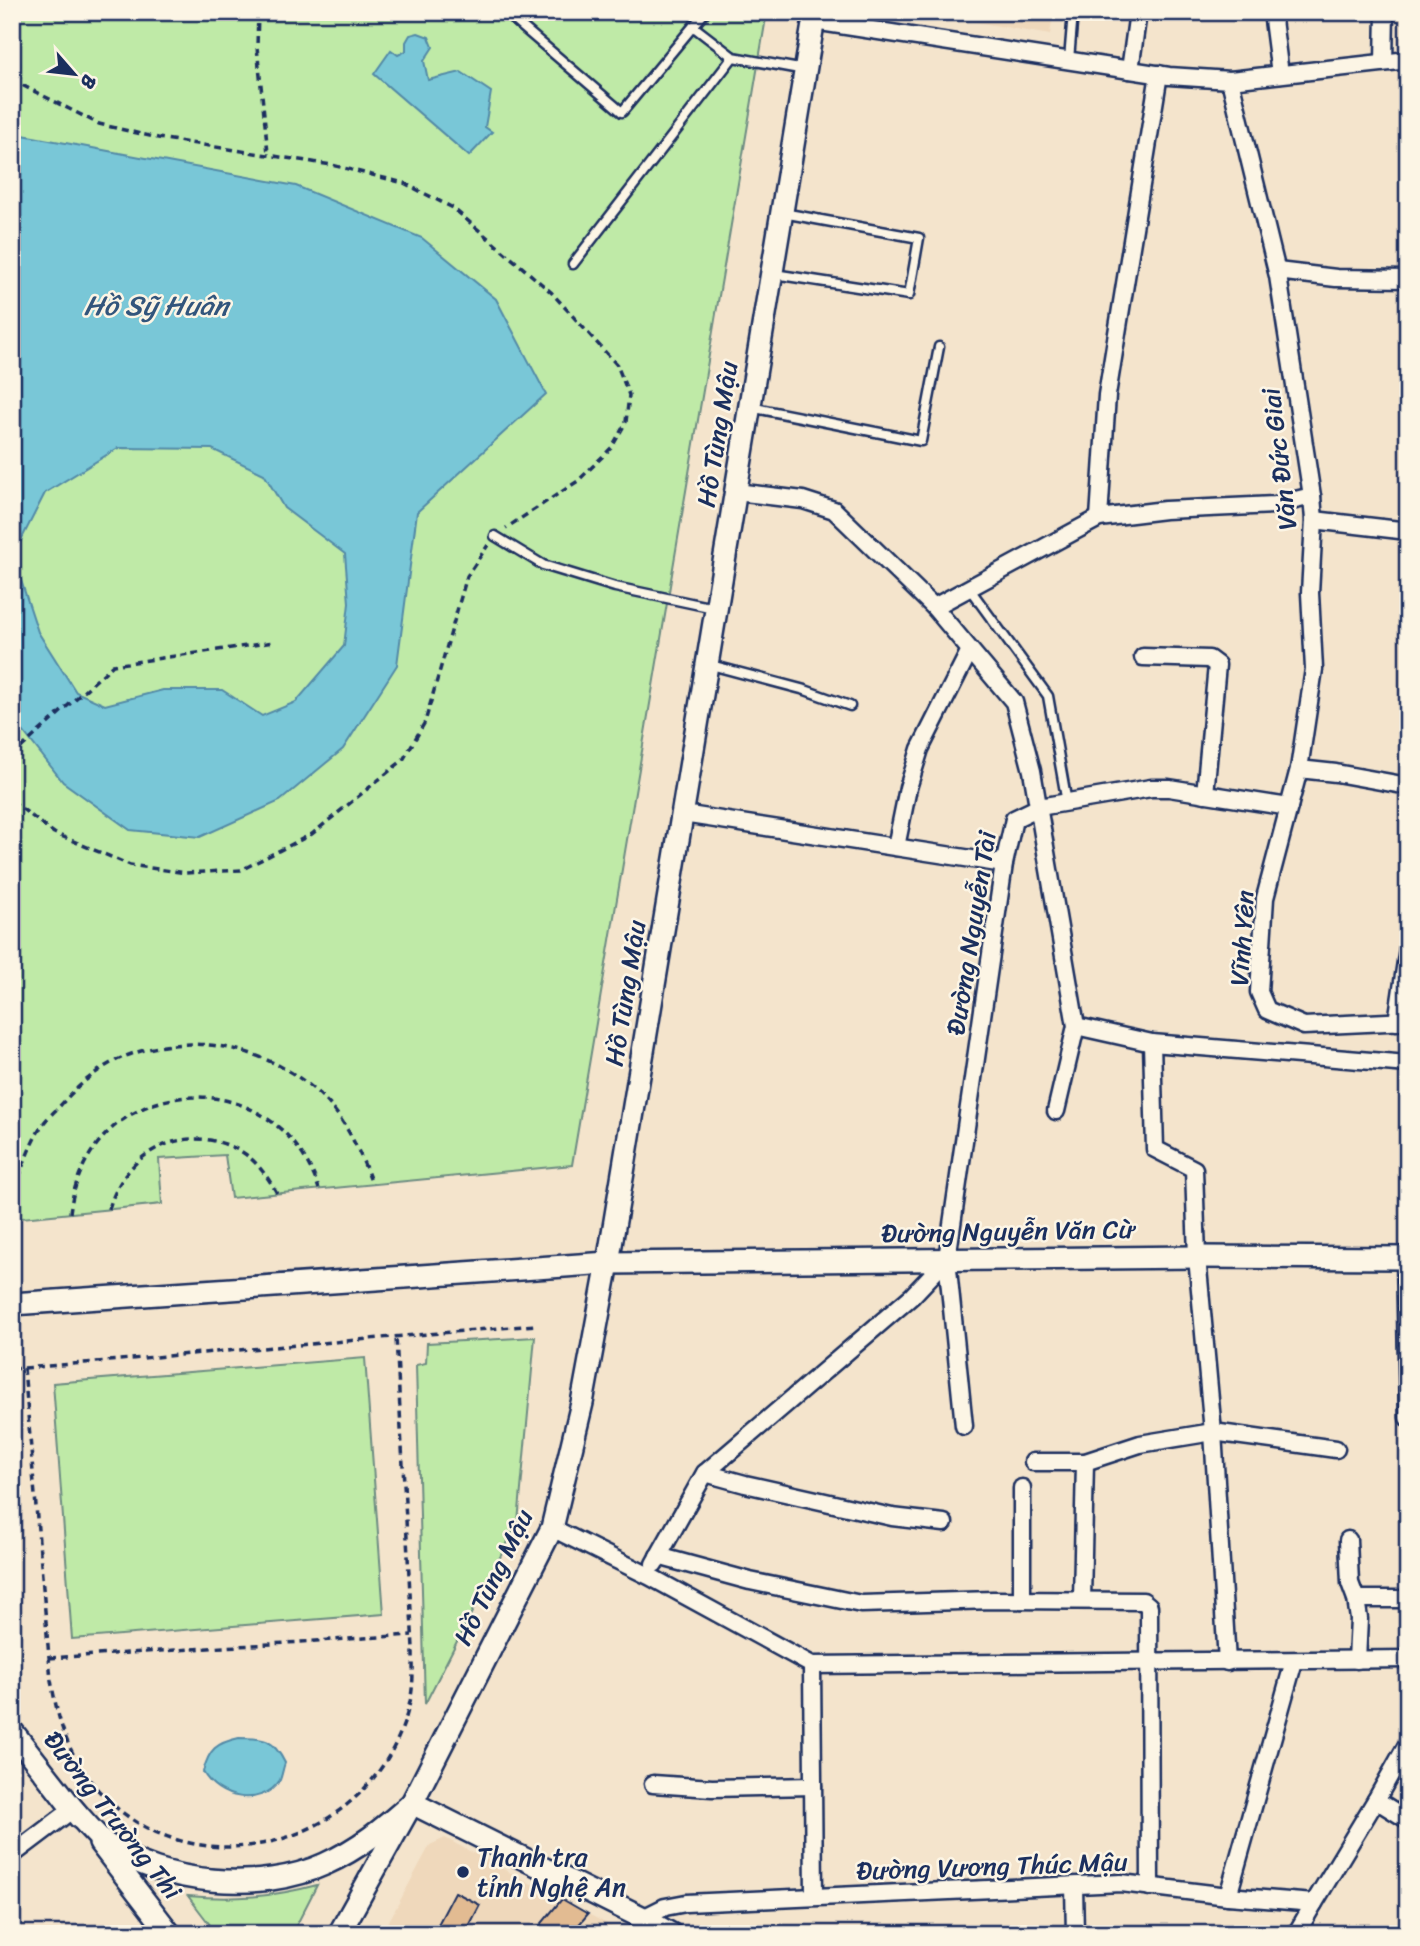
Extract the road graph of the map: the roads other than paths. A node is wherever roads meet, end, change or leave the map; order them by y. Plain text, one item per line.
1 (505, 12) edge
2 (705, 12) edge
3 (1073, 12) edge
4 (1138, 12) edge
5 (1272, 12) edge
6 (1385, 12) edge
7 (815, 17) edge
8 (694, 27) junction
9 (733, 57) junction
10 (1069, 60) junction
11 (1408, 60) edge
12 (1384, 62) junction
13 (805, 70) junction
14 (1130, 70) junction
15 (1160, 74) junction
16 (1280, 74) junction
17 (1230, 80) junction
18 (781, 212) junction
19 (573, 264) dead end
20 (1277, 271) junction
21 (772, 274) junction
22 (1408, 279) edge
23 (939, 347) dead end
24 (750, 407) junction
25 (736, 492) junction
26 (1312, 496) junction
27 (1099, 518) junction
28 (1314, 520) junction
29 (1408, 531) edge
30 (495, 536) road end
31 (969, 588) junction
32 (934, 607) junction
33 (717, 609) junction
34 (970, 650) junction
35 (1143, 657) dead end
36 (707, 664) junction
37 (850, 706) dead end
38 (1299, 769) junction
39 (1408, 786) edge
40 (1205, 793) junction
41 (1067, 803) junction
42 (1039, 807) junction
43 (1289, 807) junction
44 (683, 814) junction
45 (896, 847) junction
46 (1004, 864) junction
47 (1408, 948) edge
48 (1402, 1022) edge
49 (1076, 1026) junction
50 (1152, 1043) junction
51 (1408, 1063) edge
52 (1055, 1111) dead end
53 (1197, 1257) junction
54 (1406, 1258) edge
55 (947, 1259) junction
56 (608, 1263) junction
57 (12, 1304) edge
58 (1408, 1418) edge
59 (964, 1426) dead end
60 (1213, 1432) junction
61 (1336, 1449) dead end
62 (1033, 1462) dead end
63 (1085, 1462) junction
64 (705, 1473) junction
65 (1022, 1488) dead end
66 (944, 1524) dead end
67 (552, 1528) junction
68 (1348, 1540) dead end
69 (658, 1556) junction
70 (649, 1576) junction
71 (1022, 1600) junction
72 (1082, 1600) junction
73 (1356, 1600) junction
74 (1408, 1600) edge
75 (1408, 1659) edge
76 (1357, 1660) junction
77 (1294, 1661) junction
78 (1150, 1662) junction
79 (1227, 1662) junction
80 (812, 1665) junction
81 (12, 1731) edge
82 (1408, 1743) edge
83 (653, 1784) dead end
84 (813, 1786) junction
85 (1376, 1800) junction
86 (412, 1803) junction
87 (73, 1809) junction
88 (1408, 1819) edge
89 (12, 1855) edge
90 (1074, 1886) junction
91 (1150, 1887) junction
92 (814, 1896) junction
93 (1228, 1896) junction
94 (1314, 1903) junction
95 (642, 1917) junction
96 (170, 1934) edge
97 (339, 1934) edge
98 (671, 1934) edge
99 (1075, 1934) edge
100 (1296, 1934) edge

1 - 8 lane
2 - 8 lane
3 - 10 lane
4 - 14 street
5 - 16 street
6 - 12 street
7 - 10 street
7 - 13 main road, Hồ Tùng Mậu
8 - 9 lane
9 - 13 lane
9 - 19 lane
10 - 14 street
11 - 12 street
12 - 16 street
13 - 18 main road, Hồ Tùng Mậu
14 - 15 street
15 - 17 street
15 - 27 street
16 - 17 street
17 - 20 street, Văn Đức Giai
18 - 21 main road, Hồ Tùng Mậu
18 - 21 lane
20 - 22 street
20 - 26 street, Văn Đức Giai
21 - 24 main road, Hồ Tùng Mậu
23 - 24 lane
24 - 25 main road, Hồ Tùng Mậu
25 - 32 street
25 - 33 main road, Hồ Tùng Mậu
26 - 27 street
26 - 28 street, Văn Đức Giai
27 - 31 street
28 - 29 street
28 - 38 street, Văn Đức Giai
30 - 33 lane
31 - 32 street
31 - 41 lane
32 - 34 street
33 - 36 main road, Hồ Tùng Mậu
34 - 42 street
34 - 45 street
35 - 40 street
36 - 37 lane
36 - 44 main road, Hồ Tùng Mậu
38 - 39 street
38 - 43 street, Vĩnh Yên
40 - 41 street
40 - 43 street
41 - 42 street
42 - 46 street, Đường Nguyễn Tài
42 - 49 street
43 - 48 street, Vĩnh Yên
44 - 45 street
44 - 56 main road, Hồ Tùng Mậu
45 - 46 street
46 - 55 street, Đường Nguyễn Tài
47 - 48 street
49 - 50 street
49 - 52 street
50 - 51 street
50 - 53 street
53 - 54 main road, Đường Nguyễn Văn Cừ
53 - 55 main road, Đường Nguyễn Văn Cừ
53 - 60 street
54 - 58 street
55 - 56 main road, Đường Nguyễn Văn Cừ
55 - 59 street, Đường Nguyễn Tài
55 - 64 street
56 - 57 main road, Đường Nguyễn Văn Cừ
56 - 67 main road, Hồ Tùng Mậu
60 - 61 street
60 - 63 street
60 - 79 street
62 - 63 street
63 - 72 street
64 - 66 street
64 - 69 street
65 - 71 street
67 - 70 street
67 - 86 main road, Hồ Tùng Mậu
68 - 73 street
69 - 70 street
69 - 71 street
70 - 80 street
71 - 72 street
72 - 78 street
73 - 74 street
73 - 76 street
75 - 76 street
76 - 77 street
77 - 79 street
77 - 93 street
78 - 79 street
78 - 80 street
78 - 91 street
80 - 84 street
81 - 87 main road, Đường Trường Thi
82 - 85 street
83 - 84 street
84 - 92 street
85 - 88 street
85 - 94 street
86 - 87 main road
86 - 95 main road
86 - 97 main road, Hồ Tùng Mậu
87 - 89 street
87 - 96 main road, Đường Trường Thi
90 - 91 street, Đường Vương Thúc Mậu
90 - 92 street, Đường Vương Thúc Mậu
90 - 99 street
91 - 93 street, Đường Vương Thúc Mậu
92 - 95 street, Đường Vương Thúc Mậu
93 - 94 street, Đường Vương Thúc Mậu
94 - 100 street
95 - 98 main road

